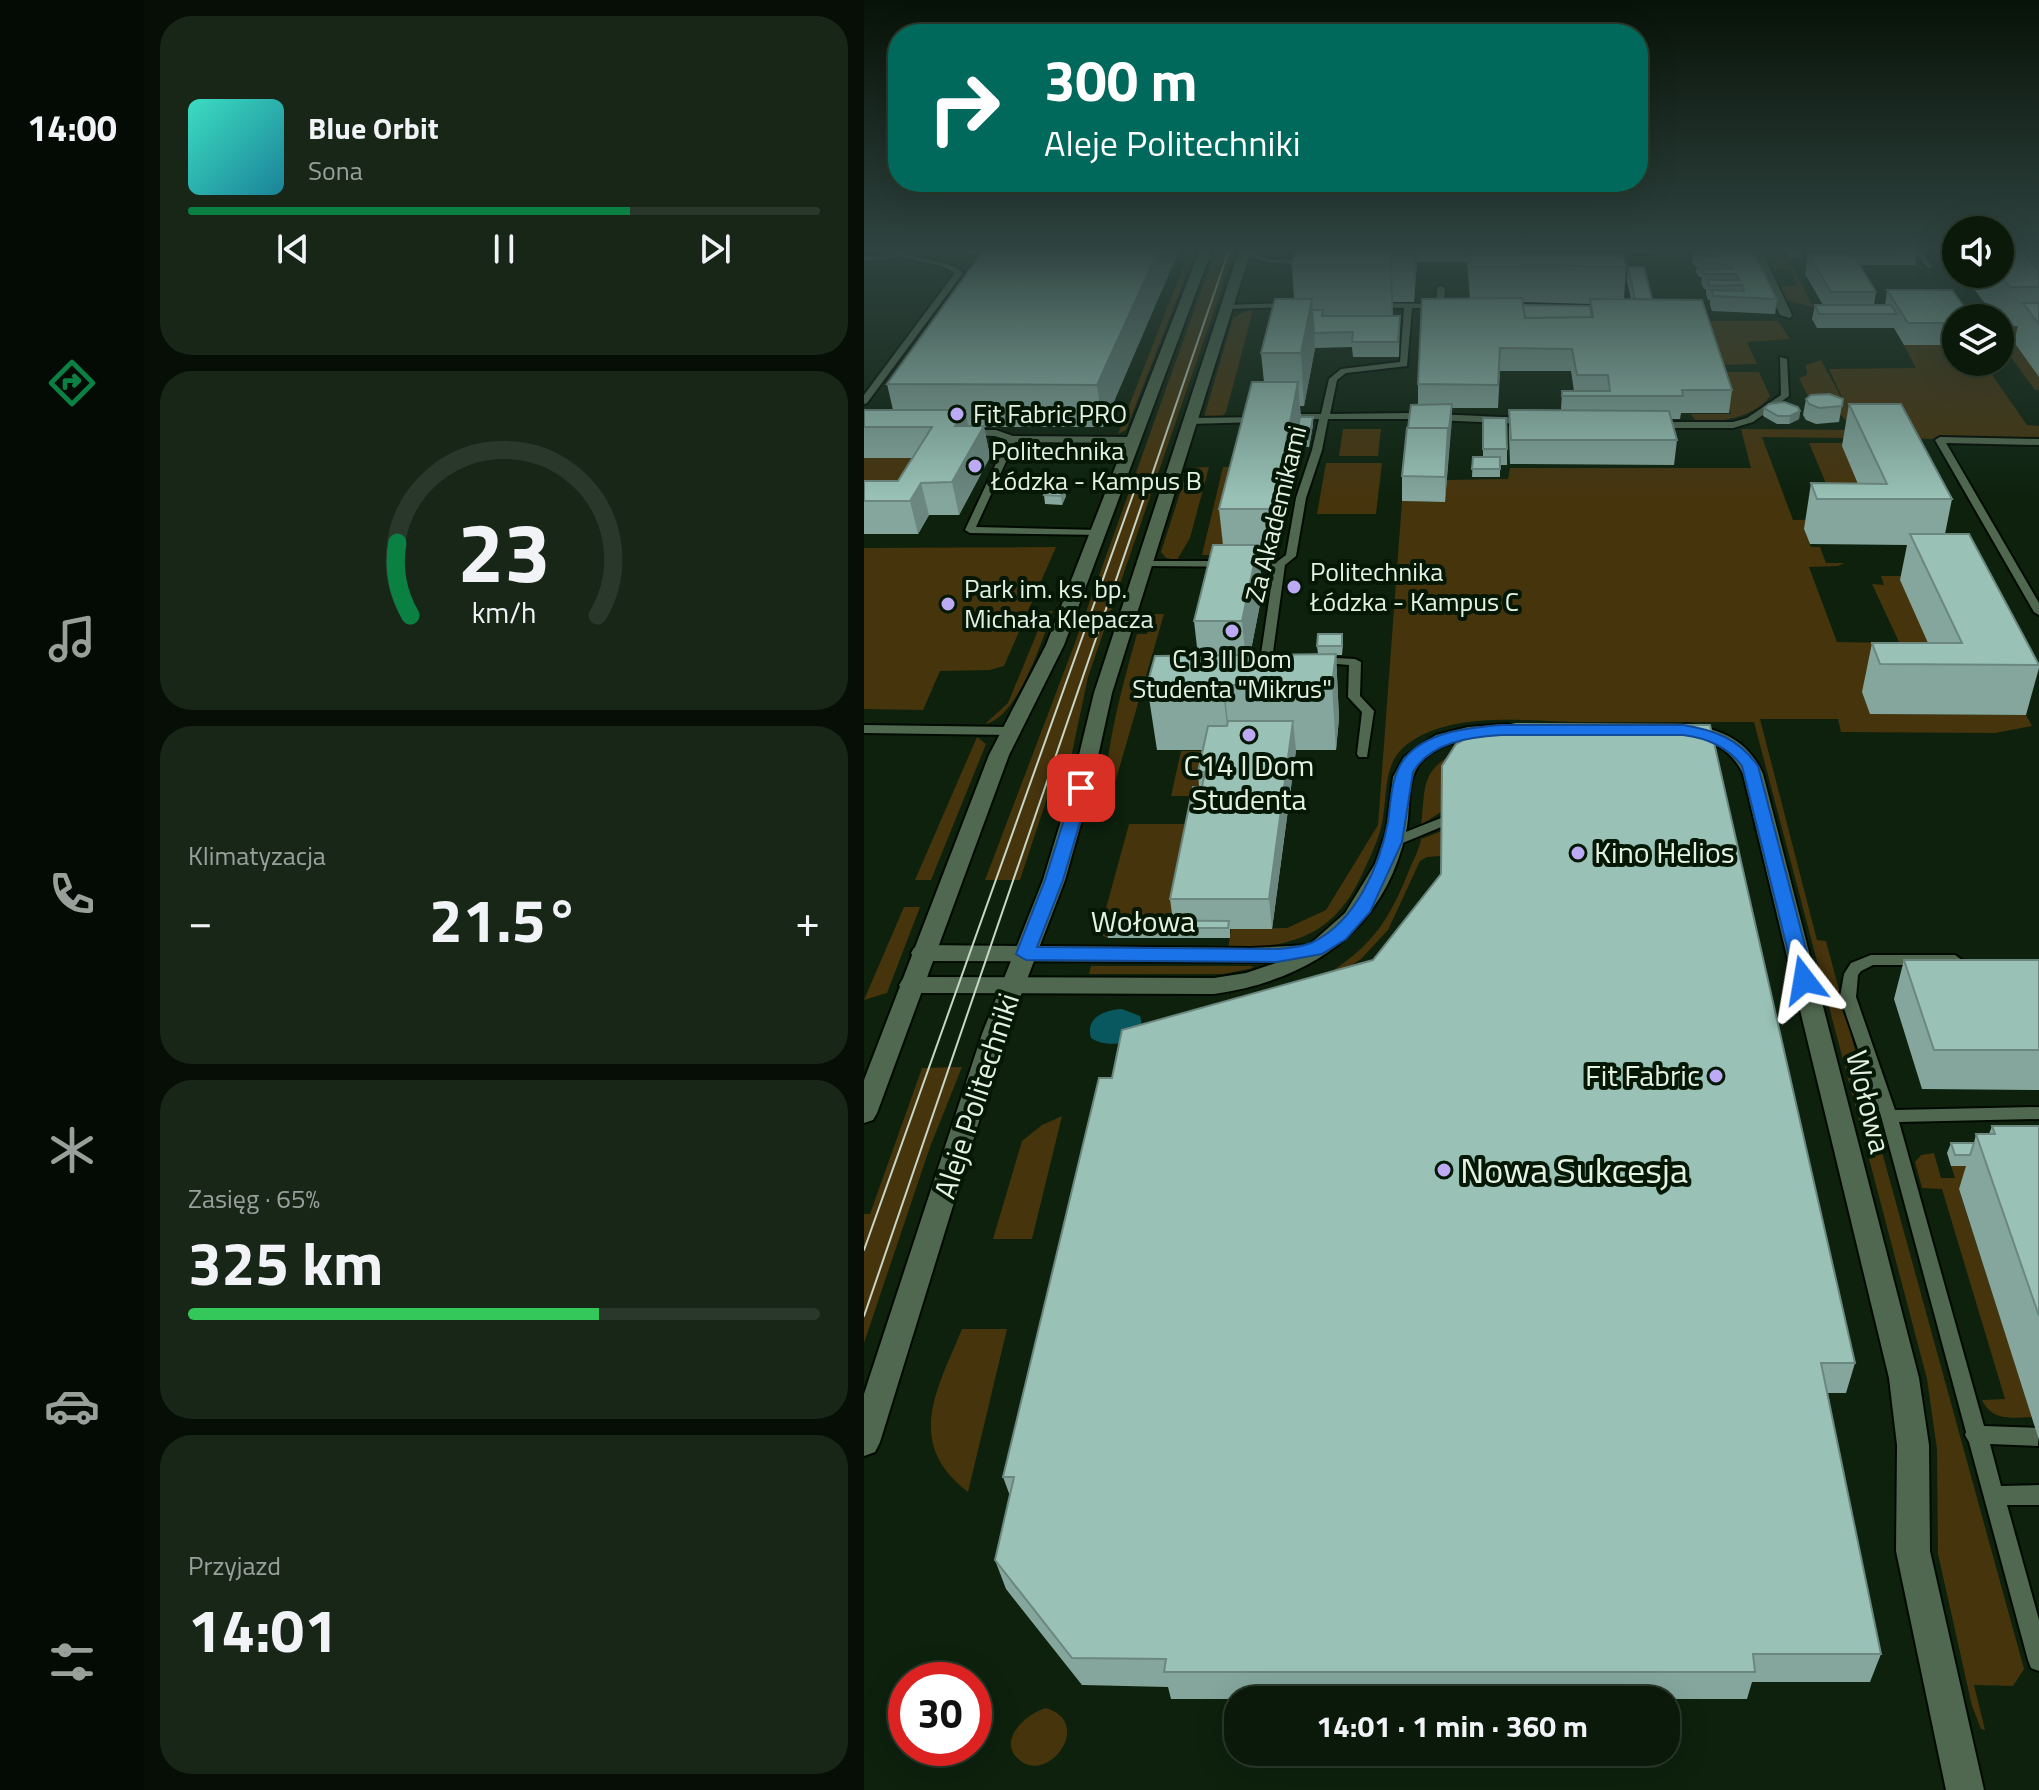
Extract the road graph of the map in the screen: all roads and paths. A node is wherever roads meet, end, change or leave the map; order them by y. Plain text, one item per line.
1 (916, 331) edge
2 (1175, 331) edge
3 (1218, 331) edge
4 (1407, 331) edge
5 (1783, 359) dead end
6 (864, 401) edge
7 (1322, 416) junction
8 (1189, 421) junction
9 (1533, 421) edge
10 (1643, 425) edge
11 (959, 432) edge
12 (1012, 439) junction
13 (1134, 440) junction
14 (2039, 442) edge
15 (1098, 533) junction
16 (1143, 564) junction
17 (1280, 564) junction
18 (2039, 612) edge
19 (864, 729) edge
20 (1529, 730) edge
21 (1655, 730) edge
22 (1011, 731) junction
23 (1363, 754) dead end
24 (1441, 822) edge
25 (1393, 842) junction
26 (1315, 949) junction
27 (922, 953) junction
28 (1026, 954) junction
29 (1978, 960) edge
30 (911, 985) junction
31 (1013, 986) junction
32 (867, 1099) edge
33 (2039, 1113) edge
34 (1889, 1116) junction
35 (1975, 1435) junction
36 (2038, 1437) edge
37 (864, 1442) edge
38 (2039, 1495) edge
39 (1993, 1496) junction
40 (2039, 1660) edge
41 (1965, 1790) edge

1 - 6 lane
2 - 13 main road
3 - 8 main road, Aleje Politechniki
4 - 7 lane, Za Akademikami
5 - 10 lane
7 - 8 lane
7 - 9 lane
7 - 17 lane, Za Akademikami
8 - 16 main road, Aleje Politechniki
11 - 12 lane
12 - 13 lane
12 - 15 lane
13 - 15 main road
14 - 18 lane
15 - 22 main road
16 - 17 lane
16 - 28 main road, Aleje Politechniki
17 - 23 lane, Za Akademikami
19 - 22 lane
20 - 25 main road, Wołowa
21 - 41 main road, Wołowa
22 - 27 main road
24 - 25 lane
25 - 26 main road, Wołowa
26 - 28 main road, Wołowa
26 - 31 main road, Wołowa
27 - 28 main road, Wołowa
27 - 30 main road
28 - 31 main road, Aleje Politechniki
29 - 34 lane
30 - 31 main road, Wołowa
30 - 32 main road
31 - 37 main road, Aleje Politechniki
33 - 34 lane
34 - 35 lane
35 - 36 lane
35 - 39 lane
38 - 39 lane
39 - 40 lane

